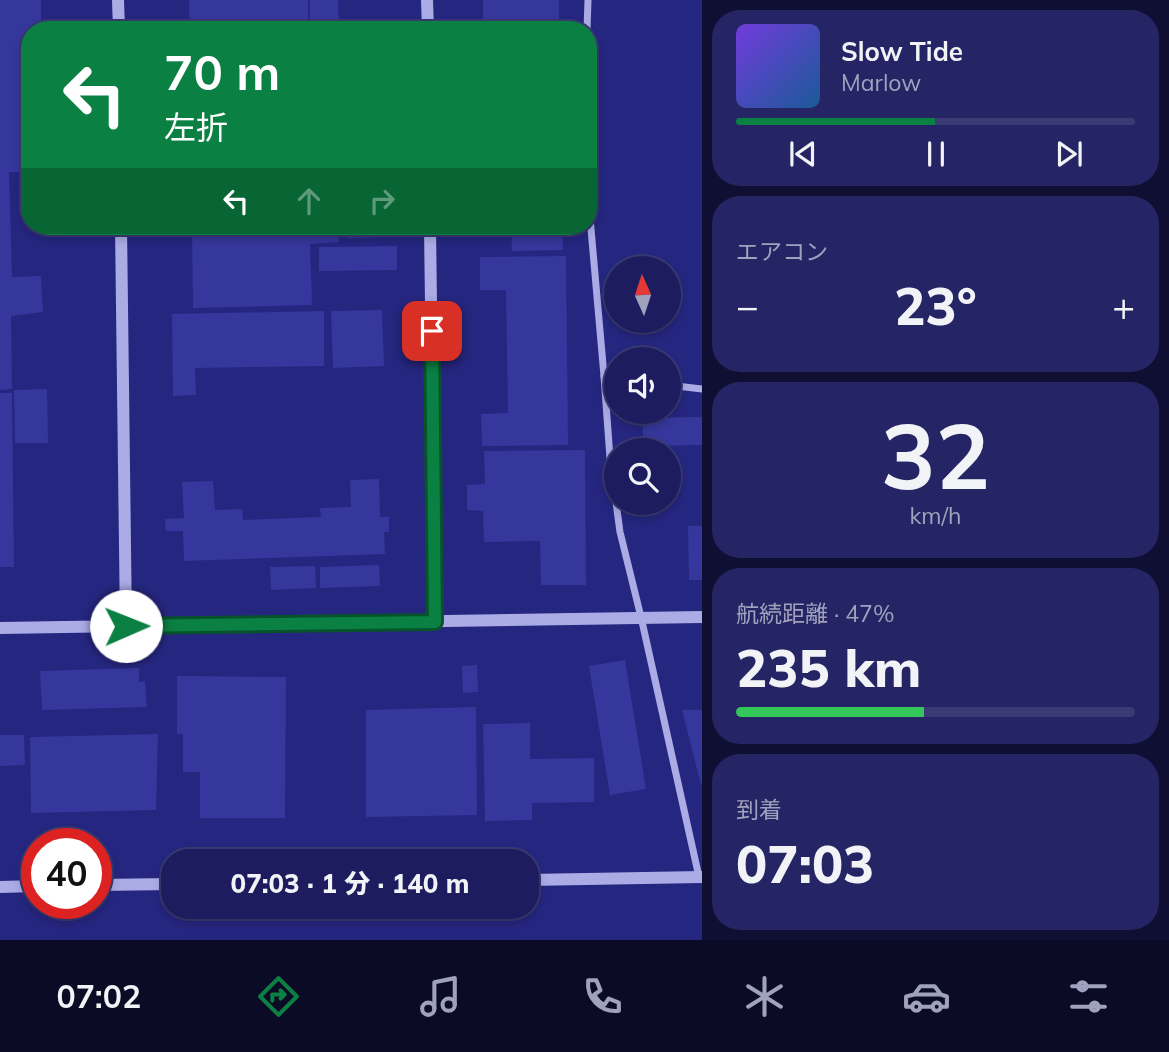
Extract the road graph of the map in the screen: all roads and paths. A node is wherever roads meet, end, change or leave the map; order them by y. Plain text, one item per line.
1 (118, 0) edge
2 (427, 0) edge
3 (588, 0) edge
4 (119, 21) edge
5 (428, 21) edge
6 (587, 21) edge
7 (121, 235) edge
8 (430, 235) edge
9 (592, 235) edge
10 (604, 376) edge
11 (681, 386) edge
12 (702, 389) edge
13 (608, 424) edge
14 (641, 617) junction
15 (702, 617) edge
16 (435, 622) junction
17 (126, 626) junction
18 (0, 628) edge
19 (700, 877) edge
20 (539, 880) edge
21 (161, 884) edge
22 (112, 885) edge
23 (21, 886) edge
24 (0, 887) edge

1 - 4 street
2 - 5 street
3 - 6 street
7 - 17 street
8 - 16 street
9 - 10 street
11 - 12 street
13 - 14 street
14 - 15 street
14 - 16 street
14 - 19 street
16 - 17 street
17 - 18 street
19 - 20 street
21 - 22 street
23 - 24 street

